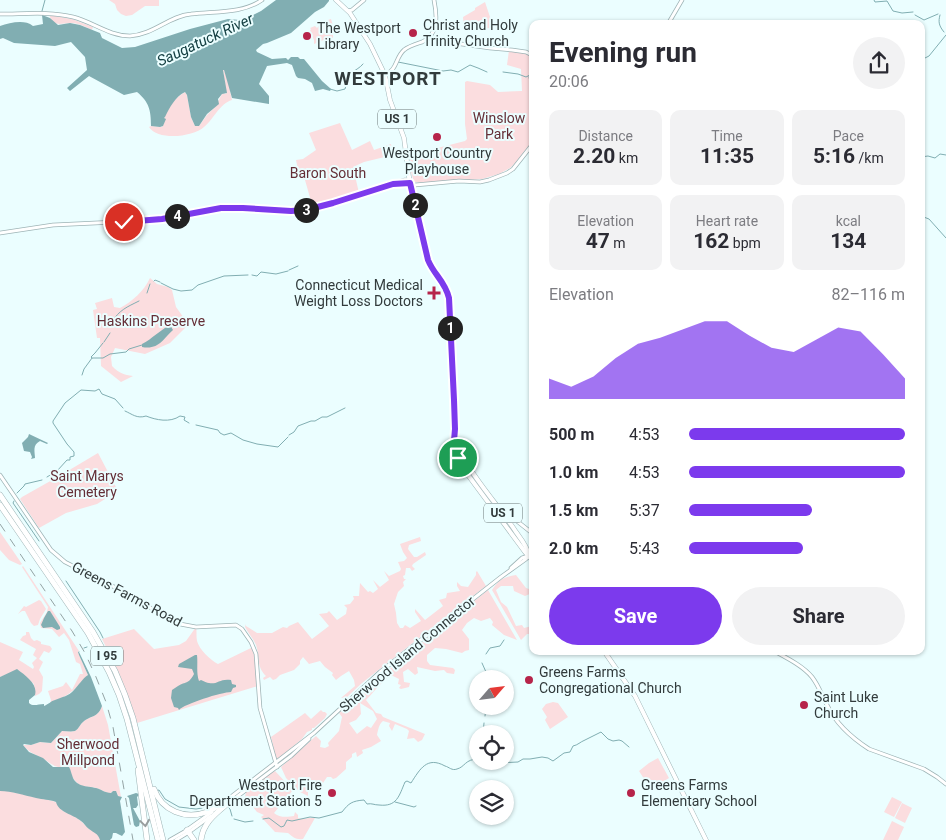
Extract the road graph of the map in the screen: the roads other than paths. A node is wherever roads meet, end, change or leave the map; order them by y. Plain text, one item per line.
1 (262, 0) edge
2 (336, 0) edge
3 (364, 0) edge
4 (434, 0) edge
5 (682, 0) edge
6 (348, 11) junction
7 (0, 14) edge
8 (670, 20) edge
9 (430, 38) junction
10 (529, 54) edge
11 (385, 75) junction
12 (529, 149) edge
13 (410, 183) junction
14 (0, 233) edge
15 (455, 433) junction
16 (467, 462) junction
17 (461, 465) junction
18 (0, 475) edge
19 (0, 495) edge
20 (0, 505) edge
21 (503, 513) junction
22 (499, 518) junction
23 (507, 519) junction
24 (516, 521) junction
25 (529, 532) edge
26 (520, 546) junction
27 (61, 552) dead end
28 (529, 555) junction
29 (522, 558) junction
30 (62, 559) junction
31 (501, 577) junction
32 (607, 655) edge
33 (781, 655) edge
34 (133, 740) junction
35 (141, 752) junction
36 (276, 765) junction
37 (946, 784) edge
38 (226, 803) junction
39 (188, 831) junction
40 (147, 840) edge
41 (158, 840) edge
42 (164, 840) edge
43 (170, 840) edge
44 (176, 840) edge
45 (194, 840) edge
46 (201, 840) edge
47 (706, 840) edge

1 - 7 main road
2 - 6 main road, US 1
3 - 6 main road
4 - 9 main road
5 - 8 main road
6 - 11 main road, US 1
9 - 10 main road
9 - 11 main road
11 - 13 main road, US 1
12 - 13 main road
13 - 14 main road
13 - 15 main road, US 1
15 - 16 main road, US 1
15 - 17 main road, US 1
16 - 17 main road
16 - 21 main road, US 1
17 - 22 main road, US 1
18 - 30 main road, Greens Farms Road
19 - 35 highway, I 95
20 - 34 highway, I 95
21 - 23 main road, US 1
21 - 24 main road
22 - 23 main road
22 - 26 main road, US 1
23 - 24 main road
23 - 28 main road, US 1
24 - 25 main road
26 - 28 main road, US 1
26 - 29 main road
27 - 30 main road
28 - 29 main road, Sherwood Island Connector
28 - 31 main road, Sherwood Island Connector
29 - 31 main road, Sherwood Island Connector
30 - 36 main road, Greens Farms Road
31 - 36 main road, Sherwood Island Connector
32 - 47 main road
33 - 37 main road
34 -> 40 highway
34 - 41 highway, I 95
35 - 38 highway
35 - 42 highway, I 95
36 - 38 main road, Sherwood Island Connector
38 - 39 main road, Sherwood Island Connector
38 - 46 highway
39 - 43 main road, Sherwood Island Connector
39 - 44 main road, Sherwood Island Connector
39 - 45 highway

